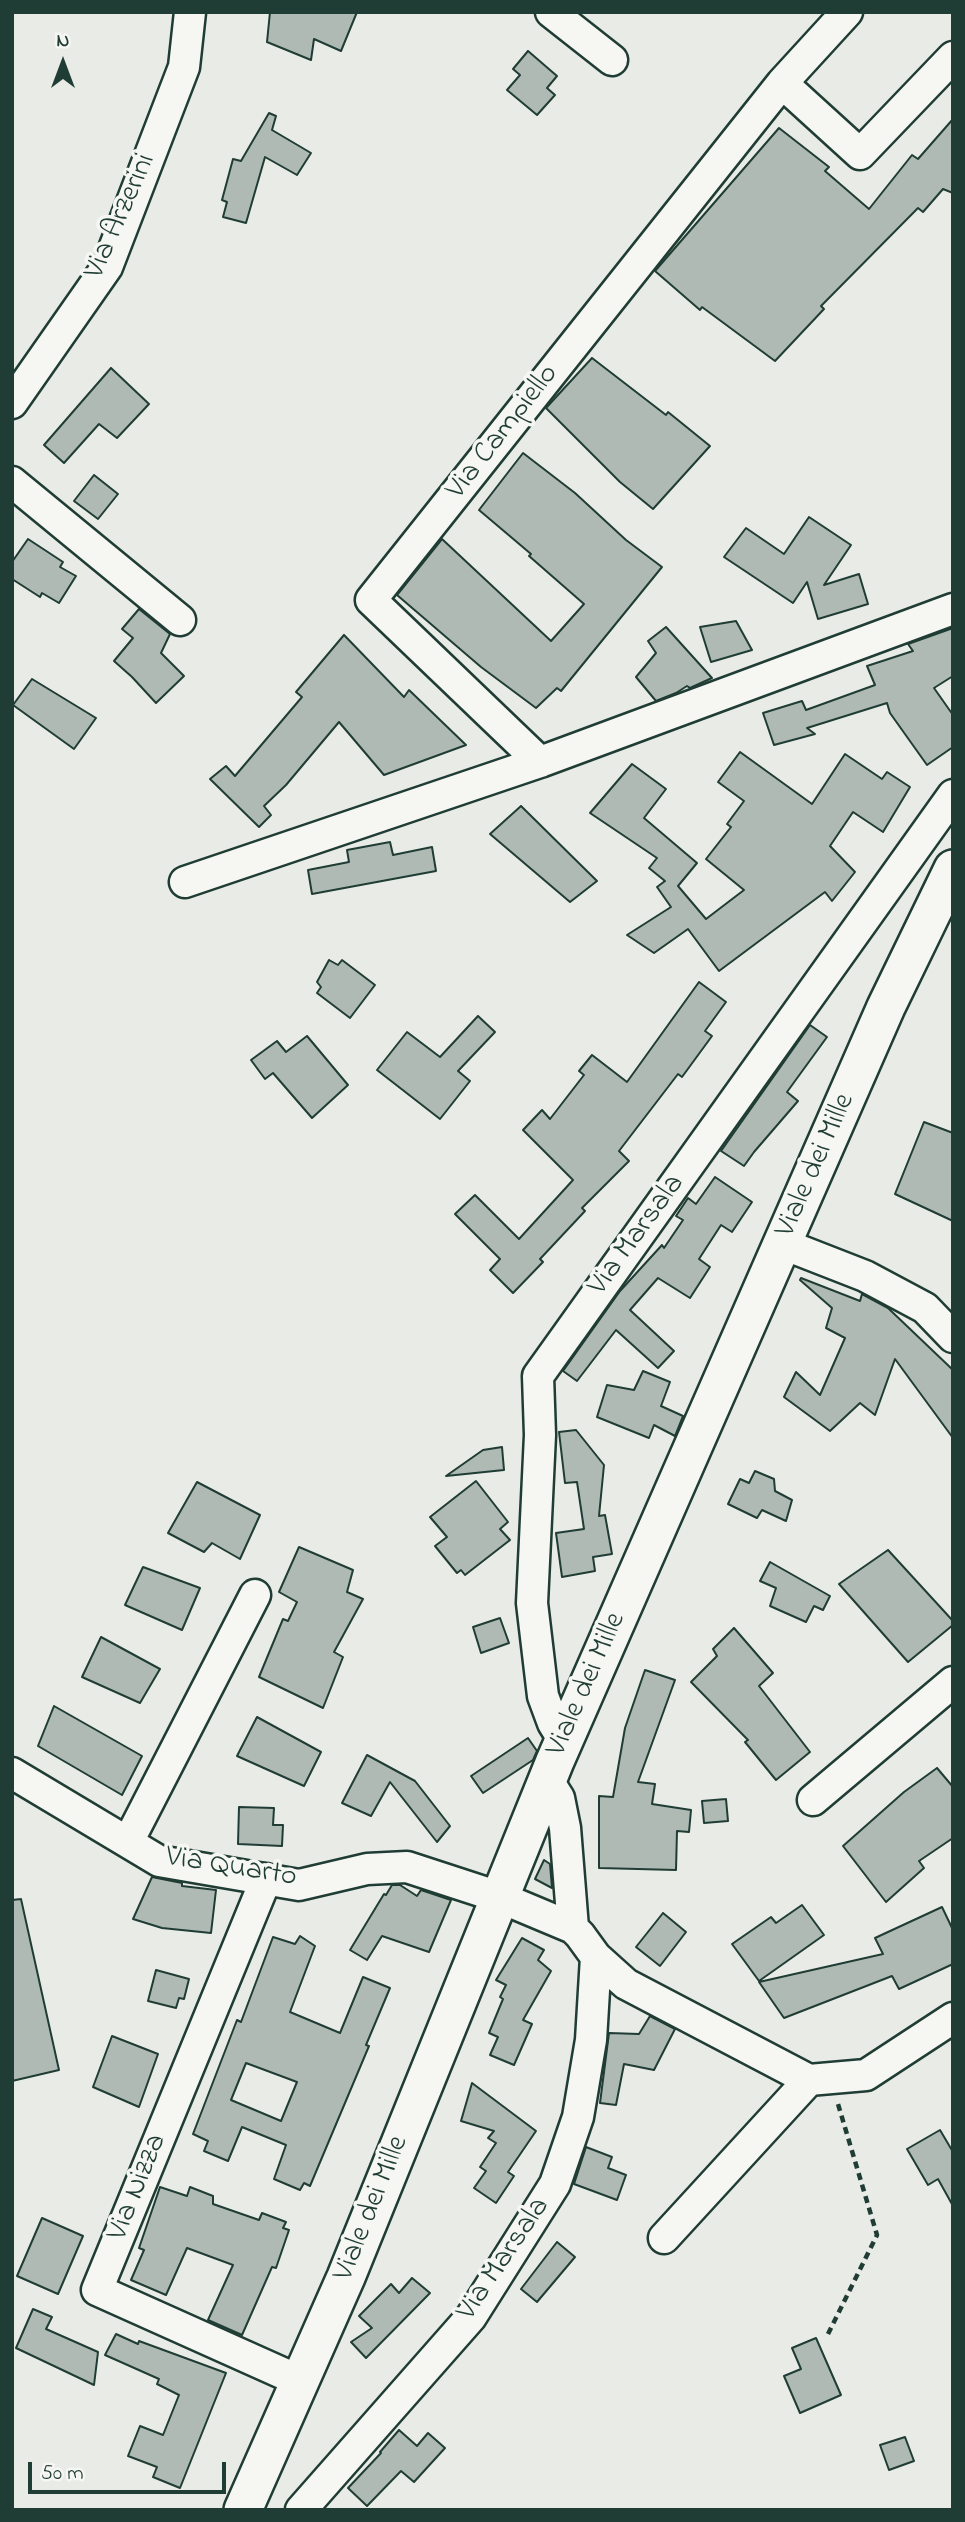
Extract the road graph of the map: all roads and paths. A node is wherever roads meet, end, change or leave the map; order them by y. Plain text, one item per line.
1 (190, 12) edge
2 (551, 12) edge
3 (847, 12) edge
4 (953, 57) edge
5 (612, 60) dead end
6 (782, 83) junction
7 (12, 403) edge
8 (12, 482) edge
9 (953, 609) edge
10 (180, 620) dead end
11 (540, 762) junction
12 (953, 795) edge
13 (953, 869) edge
14 (185, 882) dead end
15 (783, 1244) junction
16 (953, 1337) edge
17 (255, 1595) dead end
18 (953, 1682) edge
19 (564, 1741) junction
20 (12, 1773) edge
21 (547, 1779) junction
22 (813, 1800) dead end
23 (128, 1842) junction
24 (266, 1879) junction
25 (499, 1896) junction
26 (573, 1928) junction
27 (596, 1957) junction
28 (953, 2018) edge
29 (820, 2079) junction
30 (664, 2238) dead end
31 (828, 2334) dead end
32 (300, 2381) junction
33 (243, 2510) edge
34 (301, 2510) edge

1 - 7 street, Via Arzerini
2 - 5 street
3 - 6 street, Via Campiello
4 - 6 street
6 - 11 street, Via Campiello
8 - 10 street
9 - 11 street
11 - 14 street
12 - 19 street, Via Marsala
13 - 15 main road, Viale dei Mille
15 - 16 street
15 - 19 main road, Viale dei Mille
17 - 23 street, Via Quarto
18 - 22 street
19 - 21 main road, Viale dei Mille
20 - 23 street, Via Quarto
21 - 25 main road, Viale dei Mille
21 - 26 street
23 - 24 street, Via Quarto
24 - 25 street, Via Quarto
24 - 32 street, Via Nizza
25 - 26 street, Via Quarto
25 - 32 main road, Viale dei Mille
26 - 27 street
27 - 29 street
27 - 34 street, Via Marsala
28 - 29 street
29 - 30 street
29 - 31 path
32 - 33 main road, Viale dei Mille

